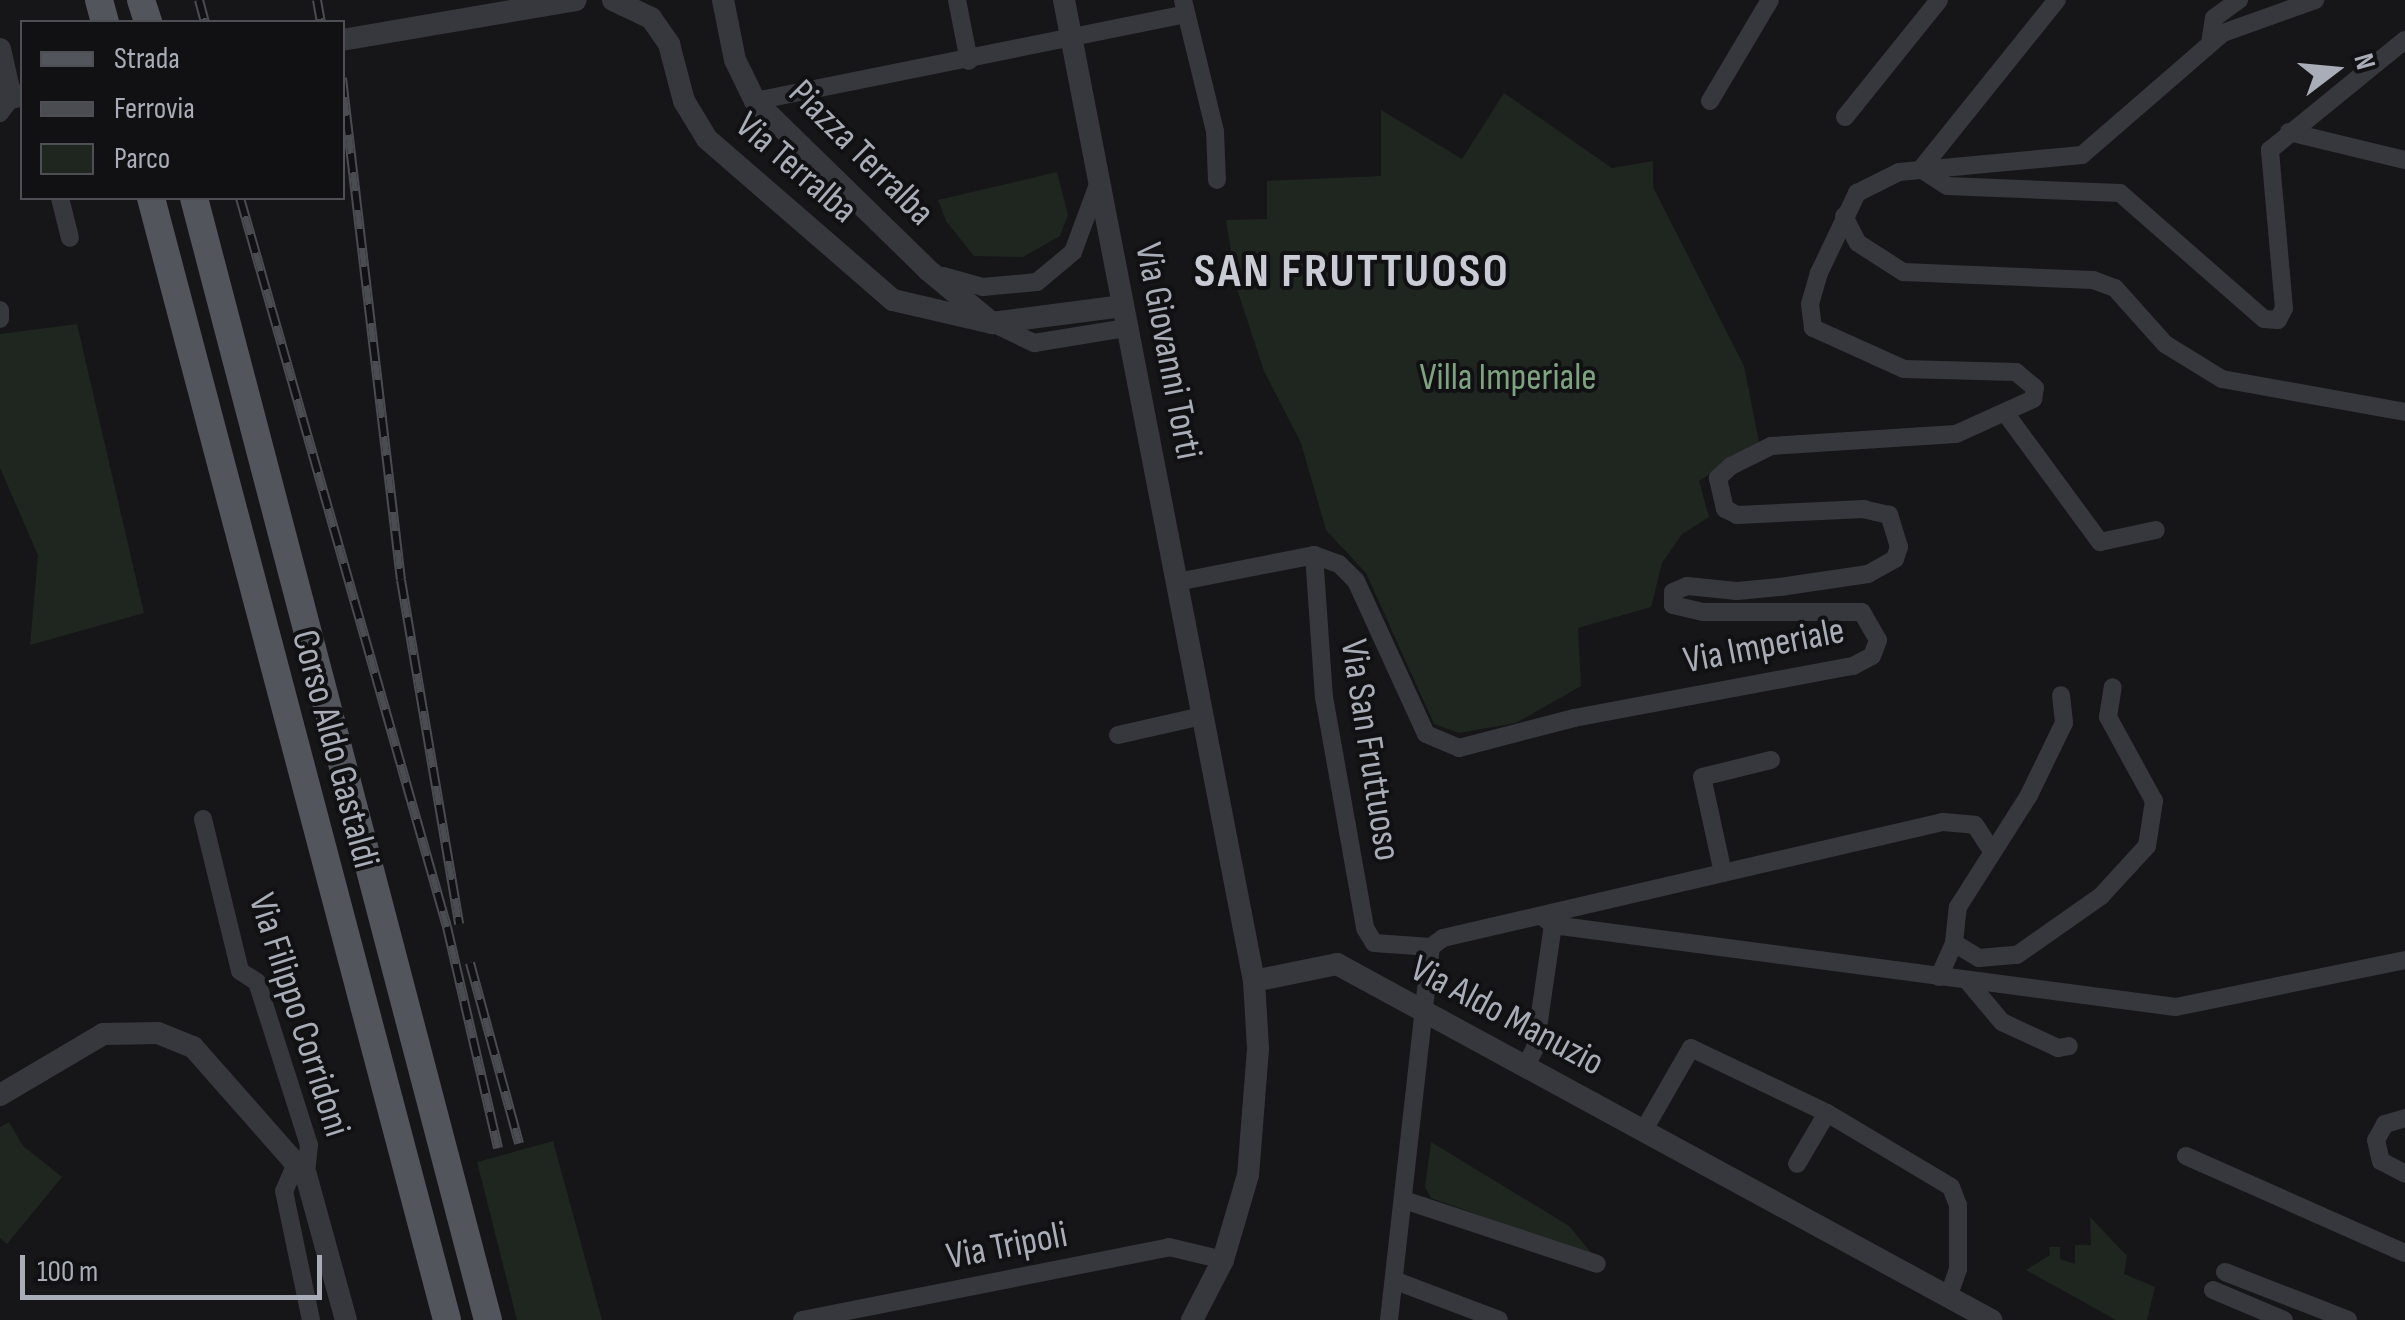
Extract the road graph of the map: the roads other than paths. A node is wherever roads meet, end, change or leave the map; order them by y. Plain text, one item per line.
1 (613, 0) edge
2 (723, 0) edge
3 (957, 0) edge
4 (1064, 0) edge
5 (1770, 0) edge
6 (1939, 0) edge
7 (2057, 0) edge
8 (2239, 0) edge
9 (2315, 0) edge
10 (567, 2) edge
11 (1184, 7) edge
12 (345, 39) edge
13 (1072, 39) junction
14 (2405, 40) edge
15 (2210, 43) junction
16 (0, 49) edge
17 (969, 60) junction
18 (755, 101) junction
19 (1710, 101) dead end
20 (11, 102) edge
21 (1846, 116) dead end
22 (2289, 132) junction
23 (2405, 160) edge
24 (1921, 169) junction
25 (1098, 178) junction
26 (1217, 180) dead end
27 (60, 200) edge
28 (152, 200) edge
29 (195, 200) edge
30 (1844, 216) junction
31 (70, 238) dead end
32 (1858, 244) junction
33 (1829, 252) junction
34 (928, 270) junction
35 (0, 310) edge
36 (1125, 317) junction
37 (0, 320) edge
38 (992, 323) junction
39 (2405, 412) edge
40 (2006, 414) junction
41 (2156, 530) dead end
42 (1314, 555) junction
43 (1177, 582) junction
44 (2113, 687) dead end
45 (2061, 696) dead end
46 (1202, 716) junction
47 (1118, 735) dead end
48 (1770, 760) dead end
49 (203, 819) dead end
50 (1990, 848) junction
51 (1723, 873) junction
52 (1549, 922) junction
53 (1954, 943) junction
54 (1432, 947) junction
55 (2405, 960) edge
56 (1939, 977) junction
57 (1254, 981) junction
58 (1970, 984) junction
59 (1425, 1010) junction
60 (2069, 1046) dead end
61 (1524, 1066) junction
62 (0, 1095) edge
63 (1828, 1113) junction
64 (2405, 1118) edge
65 (1645, 1128) junction
66 (2186, 1156) dead end
67 (1797, 1164) dead end
68 (302, 1168) junction
69 (2405, 1174) edge
70 (1404, 1200) junction
71 (2405, 1253) edge
72 (1223, 1260) junction
73 (1596, 1264) dead end
74 (2225, 1272) dead end
75 (1396, 1282) junction
76 (2213, 1290) dead end
77 (1949, 1295) junction
78 (311, 1320) edge
79 (346, 1320) edge
80 (447, 1320) edge
81 (488, 1320) edge
82 (802, 1320) edge
83 (1192, 1320) edge
84 (1388, 1320) edge
85 (1499, 1320) edge
86 (1991, 1320) edge
87 (2284, 1320) edge
88 (2348, 1320) edge

1 - 38 street, Via Terralba
2 - 18 street
3 - 17 street
4 - 13 street, Via Giovanni Torti
5 - 19 street
6 - 21 street
7 - 24 street
8 - 15 street
9 - 15 street
10 - 12 street
11 - 13 street, Piazza Terralba
11 - 26 street
13 - 17 street, Piazza Terralba
13 - 25 street, Via Giovanni Torti
14 - 22 street
15 - 24 street
16 - 20 street
17 - 18 street, Piazza Terralba
18 - 34 street, Piazza Terralba
22 - 23 street
22 - 24 street
24 - 30 street
25 - 34 street, Piazza Terralba
25 - 36 street, Via Giovanni Torti
27 - 31 street
28 - 80 main road, Corso Aldo Gastaldi
29 - 81 main road, Corso Aldo Gastaldi
30 - 32 street
30 - 33 street
32 - 33 street
32 - 39 street
33 - 40 street
34 - 38 street, Piazza Terralba
35 - 37 street
36 - 38 street
36 - 43 street, Via Giovanni Torti
40 - 41 street
40 - 42 street, Via Imperiale
42 - 43 street
42 - 54 street, Via San Fruttuoso
43 - 46 street, Via Giovanni Torti
44 - 53 street
45 - 50 street
46 - 47 street
46 - 57 street, Via Giovanni Torti
48 - 51 street
49 - 68 street, Via Filippo Corridoni
50 - 51 street
50 - 53 street
51 - 52 street
52 - 54 street
52 - 56 street
52 - 61 street
53 - 56 street
54 - 59 street
55 - 58 street
56 - 58 street
57 - 59 street, Via Aldo Manuzio
57 - 72 street, Via Giovanni Torti
58 - 60 street
59 - 61 street, Via Aldo Manuzio
59 - 70 street
61 - 65 street, Via Aldo Manuzio
62 - 68 street, Via Filippo Corridoni
63 - 65 street
63 - 67 street
63 - 77 street
64 - 69 street
65 - 77 street, Via Aldo Manuzio
66 - 71 street
68 - 78 street, Via Filippo Corridoni
68 - 79 street, Via Filippo Corridoni
70 - 73 street
70 - 75 street
72 - 82 street, Via Tripoli
72 - 83 street, Via Giovanni Torti
74 - 88 street
75 - 84 street
75 - 85 street
76 - 87 street
77 - 86 street, Via Aldo Manuzio

